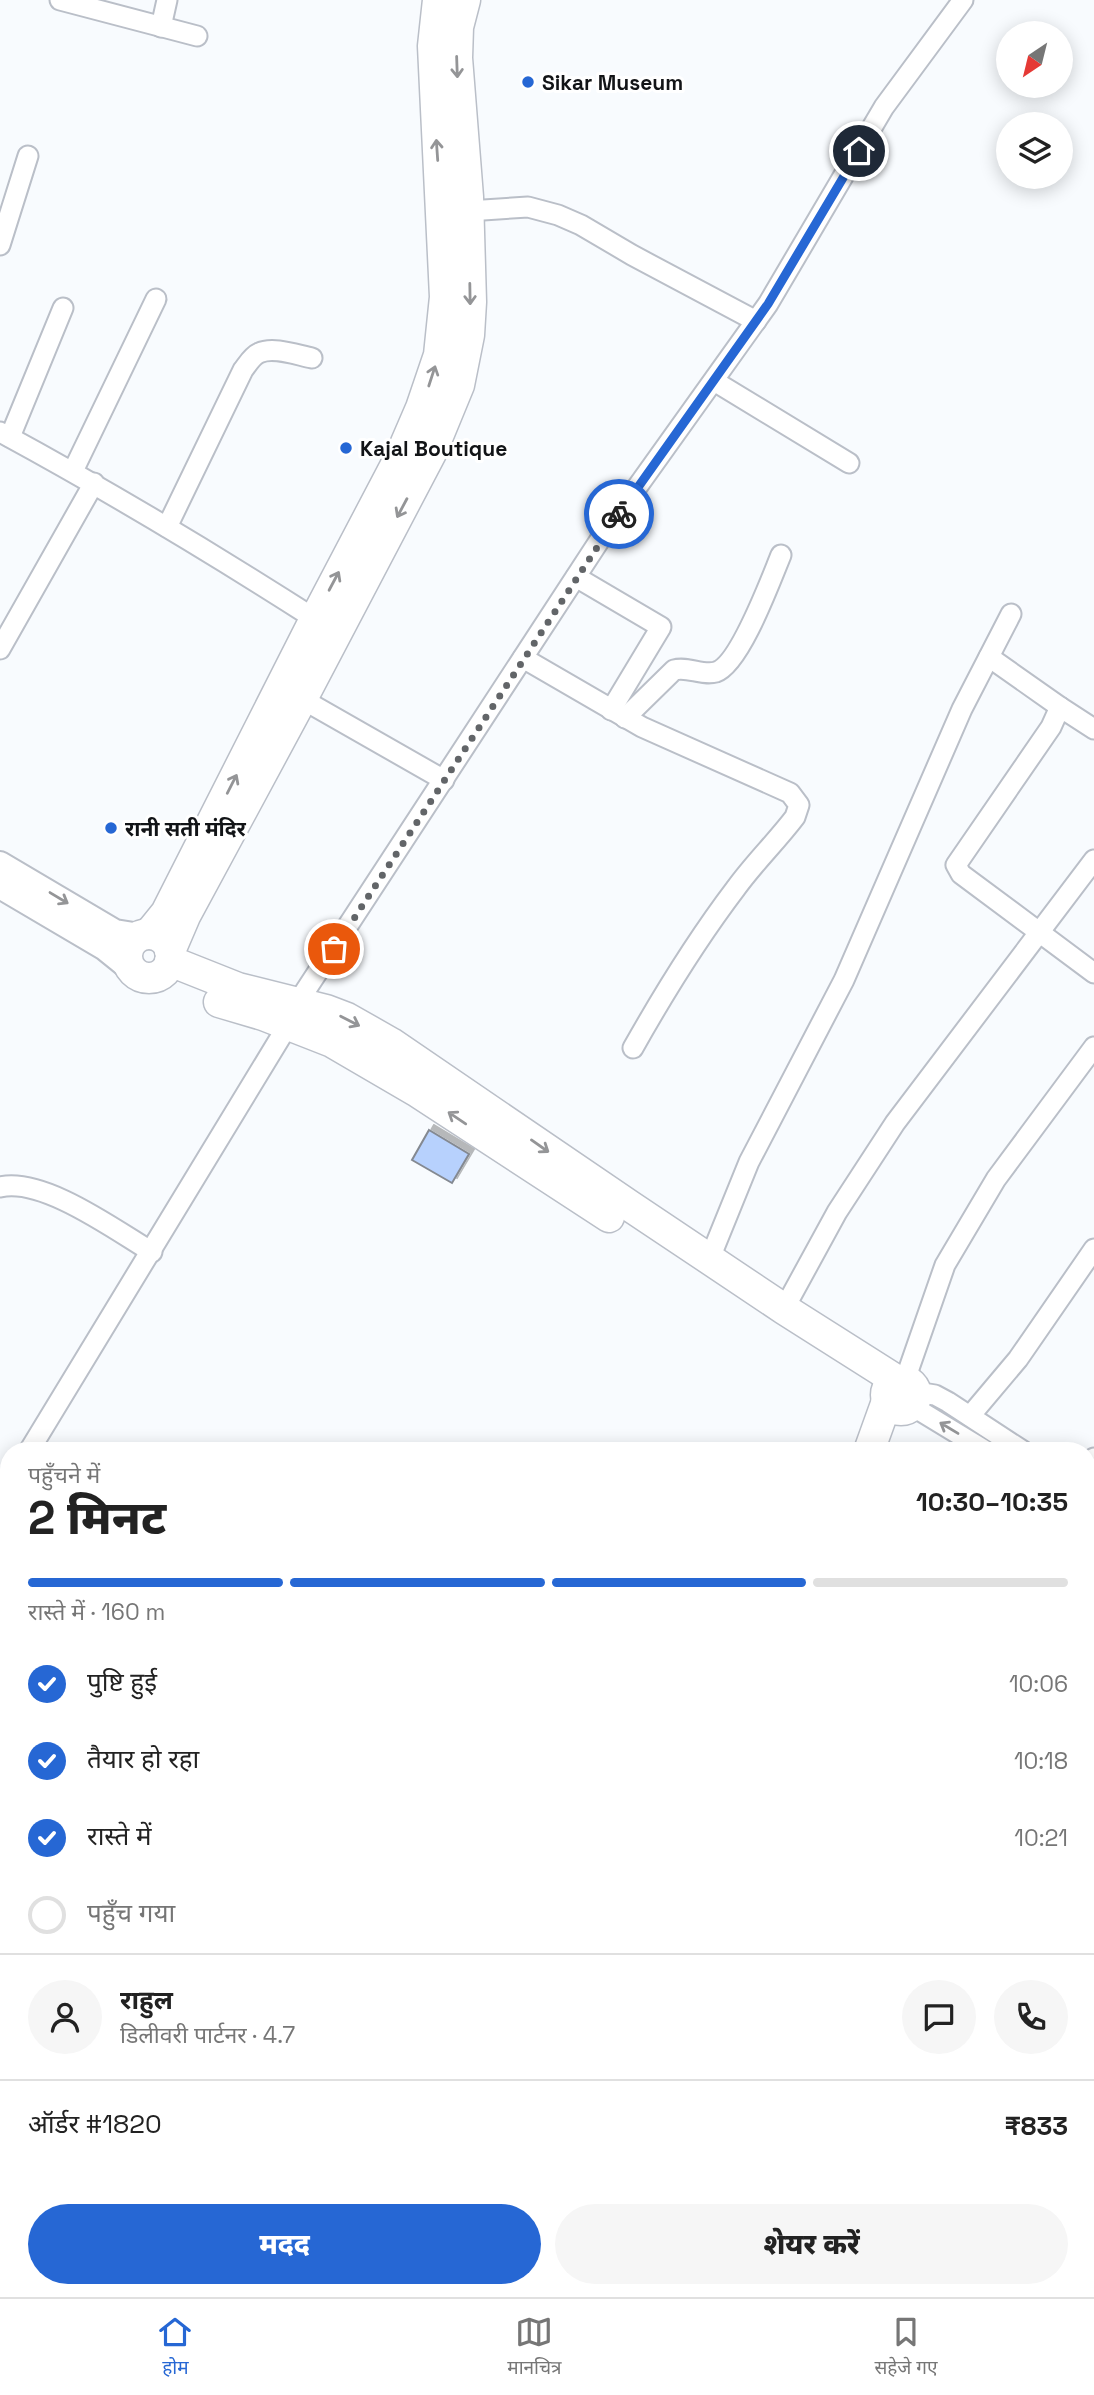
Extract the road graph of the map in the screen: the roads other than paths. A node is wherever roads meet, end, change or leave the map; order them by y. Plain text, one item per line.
1 (61, 0) edge
2 (167, 0) edge
3 (438, 0) edge
4 (465, 0) edge
5 (963, 0) edge
6 (161, 27) junction
7 (197, 36) dead end
8 (28, 156) dead end
9 (468, 211) junction
10 (0, 245) edge
11 (156, 299) dead end
12 (64, 308) dead end
13 (756, 321) junction
14 (312, 358) dead end
15 (714, 380) junction
16 (5, 434) edge
17 (849, 463) dead end
18 (73, 471) junction
19 (94, 483) junction
20 (167, 527) junction
21 (781, 555) dead end
22 (576, 577) junction
23 (1011, 614) dead end
24 (315, 619) junction
25 (0, 649) edge
26 (989, 656) junction
27 (523, 658) junction
28 (302, 699) junction
29 (1060, 707) junction
30 (618, 714) junction
31 (1094, 729) edge
32 (444, 779) junction
33 (1094, 860) edge
34 (0, 864) edge
35 (0, 886) edge
36 (1040, 931) junction
37 (153, 954) junction
38 (1094, 973) edge
39 (293, 1013) junction
40 (1094, 1047) edge
41 (634, 1048) dead end
42 (0, 1187) edge
43 (1094, 1249) edge
44 (152, 1251) junction
45 (710, 1258) junction
46 (784, 1309) junction
47 (900, 1394) junction
48 (970, 1416) junction
49 (35, 1442) edge
50 (874, 1442) edge
51 (888, 1442) edge
52 (972, 1442) edge
53 (1009, 1442) edge

1 - 6 street
2 - 6 street
24 -> 3 main road
4 -> 9 main road
5 - 13 street
6 - 7 street
8 - 10 street
9 - 13 street
9 -> 28 main road
11 - 18 street
12 - 16 street
13 - 15 street
14 - 20 street
15 - 17 street
15 - 22 street
16 - 18 street
18 - 19 street
19 - 20 street
19 - 25 street
20 - 24 street
21 - 30 street
22 - 27 street
22 - 30 street
23 - 26 street
37 -> 24 main road
26 - 29 street
26 - 45 street
27 - 30 street
27 - 32 street
28 - 32 street
28 - 37 main road
29 - 31 street
29 - 36 street
30 - 41 street
32 - 39 street
33 - 36 street
34 -> 37 street
35 - 37 street
36 - 38 street
36 - 46 street
37 - 39 main road
39 - 44 street
39 -> 45 main road
47 -> 39 main road
40 - 47 street
42 - 44 street
43 - 48 street
44 - 49 street
45 - 46 main road
46 - 47 main road
47 - 48 street
47 - 50 main road
47 - 51 main road
52 -> 47 street
48 - 53 street

